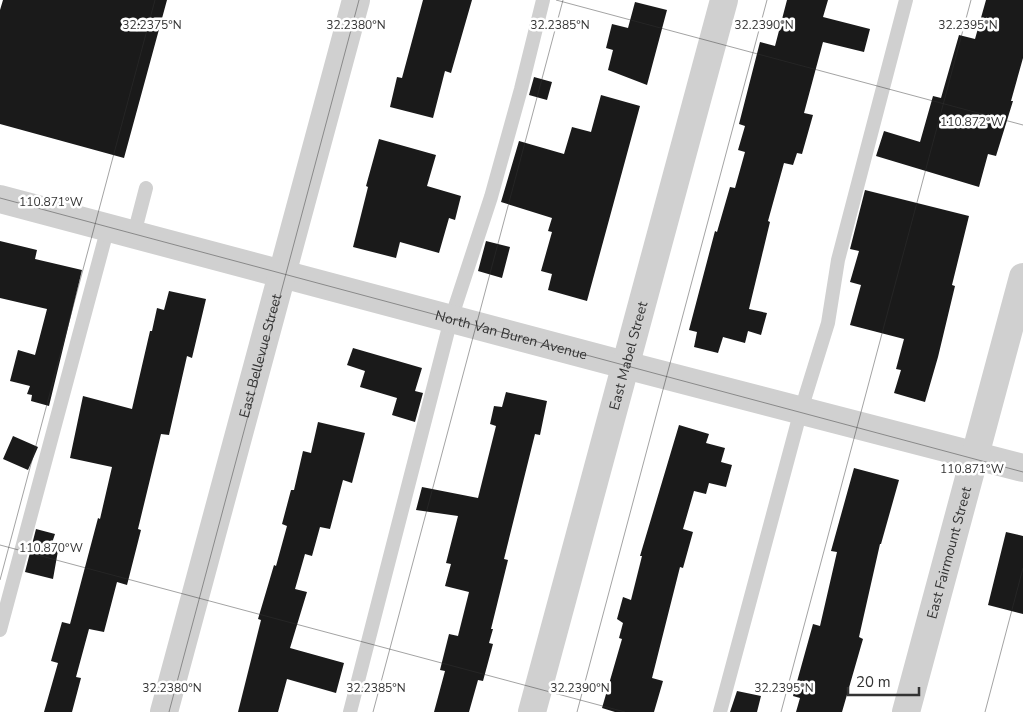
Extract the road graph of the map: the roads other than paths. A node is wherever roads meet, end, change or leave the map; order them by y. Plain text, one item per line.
1 (356, 0) edge
2 (543, 0) edge
3 (724, 0) edge
4 (906, 0) edge
5 (146, 188) dead end
6 (0, 199) edge
7 (121, 231) junction
8 (282, 273) junction
9 (1023, 277) edge
10 (452, 318) junction
11 (625, 365) junction
12 (801, 410) junction
13 (975, 454) junction
14 (1023, 468) edge
15 (0, 630) edge
16 (164, 712) edge
17 (350, 712) edge
18 (532, 712) edge
19 (720, 712) edge
20 (906, 712) edge

1 - 8 street, East Bellevue Street
2 - 10 lane
3 - 11 street, East Mabel Street
4 - 12 lane
5 - 7 lane
6 - 7 street, North Van Buren Avenue
7 - 8 street, North Van Buren Avenue
7 - 15 lane
8 - 10 street, North Van Buren Avenue
8 - 16 street, East Bellevue Street
9 - 13 street, East Fairmount Street
10 - 11 street, North Van Buren Avenue
10 - 17 lane
11 - 12 street, North Van Buren Avenue
11 - 18 street, East Mabel Street
12 - 13 street, North Van Buren Avenue
12 - 19 lane
13 - 14 street, North Van Buren Avenue
13 - 20 street, East Fairmount Street

